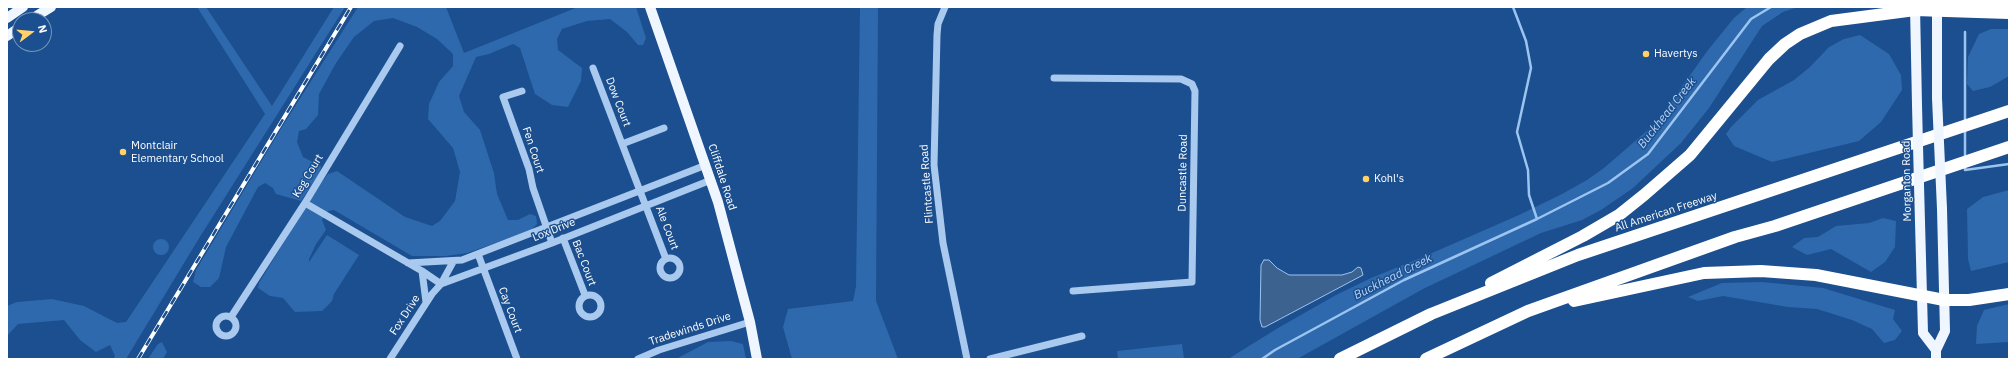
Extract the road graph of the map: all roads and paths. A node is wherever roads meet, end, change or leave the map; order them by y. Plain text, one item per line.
1 (23, 7) edge
2 (650, 7) edge
3 (946, 7) edge
4 (1937, 8) edge
5 (1915, 9) edge
6 (2009, 13) edge
7 (7, 18) edge
8 (400, 46) dead end
9 (593, 68) dead end
10 (1054, 78) dead end
11 (522, 91) dead end
12 (2009, 111) edge
13 (664, 128) dead end
14 (622, 144) junction
15 (2009, 147) edge
16 (706, 165) junction
17 (711, 180) junction
18 (641, 192) junction
19 (305, 202) junction
20 (646, 206) junction
21 (546, 228) junction
22 (563, 238) junction
23 (552, 243) junction
24 (478, 254) junction
25 (666, 259) dead end
26 (453, 262) junction
27 (408, 263) junction
28 (483, 270) junction
29 (422, 271) junction
30 (441, 284) junction
31 (1073, 291) dead end
32 (2009, 294) edge
33 (585, 295) dead end
34 (1922, 297) junction
35 (1944, 300) junction
36 (426, 302) junction
37 (1528, 311) junction
38 (1431, 314) junction
39 (231, 317) dead end
40 (750, 322) junction
41 (1082, 336) dead end
42 (1936, 354) edge
43 (392, 358) edge
44 (517, 359) edge
45 (638, 359) edge
46 (757, 359) edge
47 (967, 359) edge
48 (990, 359) edge
49 (1340, 359) edge
50 (1426, 359) edge

1 - 7 main road
2 - 16 main road, Cliffdale Road
3 - 47 street, Flintcastle Road
4 - 5 highway
4 - 6 highway
4 - 35 main road, Morganton Road, bridge
5 - 34 main road, Morganton Road, bridge
5 - 38 highway
8 - 19 street, Keg Court
9 - 14 street, Dow Court
10 - 31 street, Duncastle Road
11 - 21 street, Fen Court
12 - 38 highway, All American Freeway
13 - 14 street, Dow Court
14 - 18 street, Dow Court
15 - 37 highway
16 - 17 main road, Cliffdale Road
16 - 18 street, Lox Drive
17 - 20 street, Lox Drive
17 - 40 main road, Cliffdale Road
18 - 20 street, Dow Court
18 - 21 street, Lox Drive
19 - 27 street
19 - 39 street, Keg Court
20 - 22 street, Lox Drive
20 - 25 street, Ale Court
21 - 23 street
21 - 24 street, Lox Drive
22 - 23 street, Lox Drive
22 - 33 street, Bac Court
23 - 28 street, Lox Drive
24 - 26 street, Lox Drive
24 - 28 street, Cay Court
26 - 27 street, Lox Drive
26 - 30 street, Fox Drive
27 - 29 street
28 - 30 street, Lox Drive
28 - 44 street, Cay Court
29 - 30 street
29 - 36 street
30 - 36 street, Fox Drive
32 - 35 highway
34 - 35 highway
34 - 37 highway
34 - 42 main road, Morganton Road
35 - 42 main road, Morganton Road
36 - 43 street, Fox Drive
37 - 50 highway
38 - 49 highway, All American Freeway
40 - 45 street, Tradewinds Drive
40 - 46 main road, Cliffdale Road
41 - 48 street

